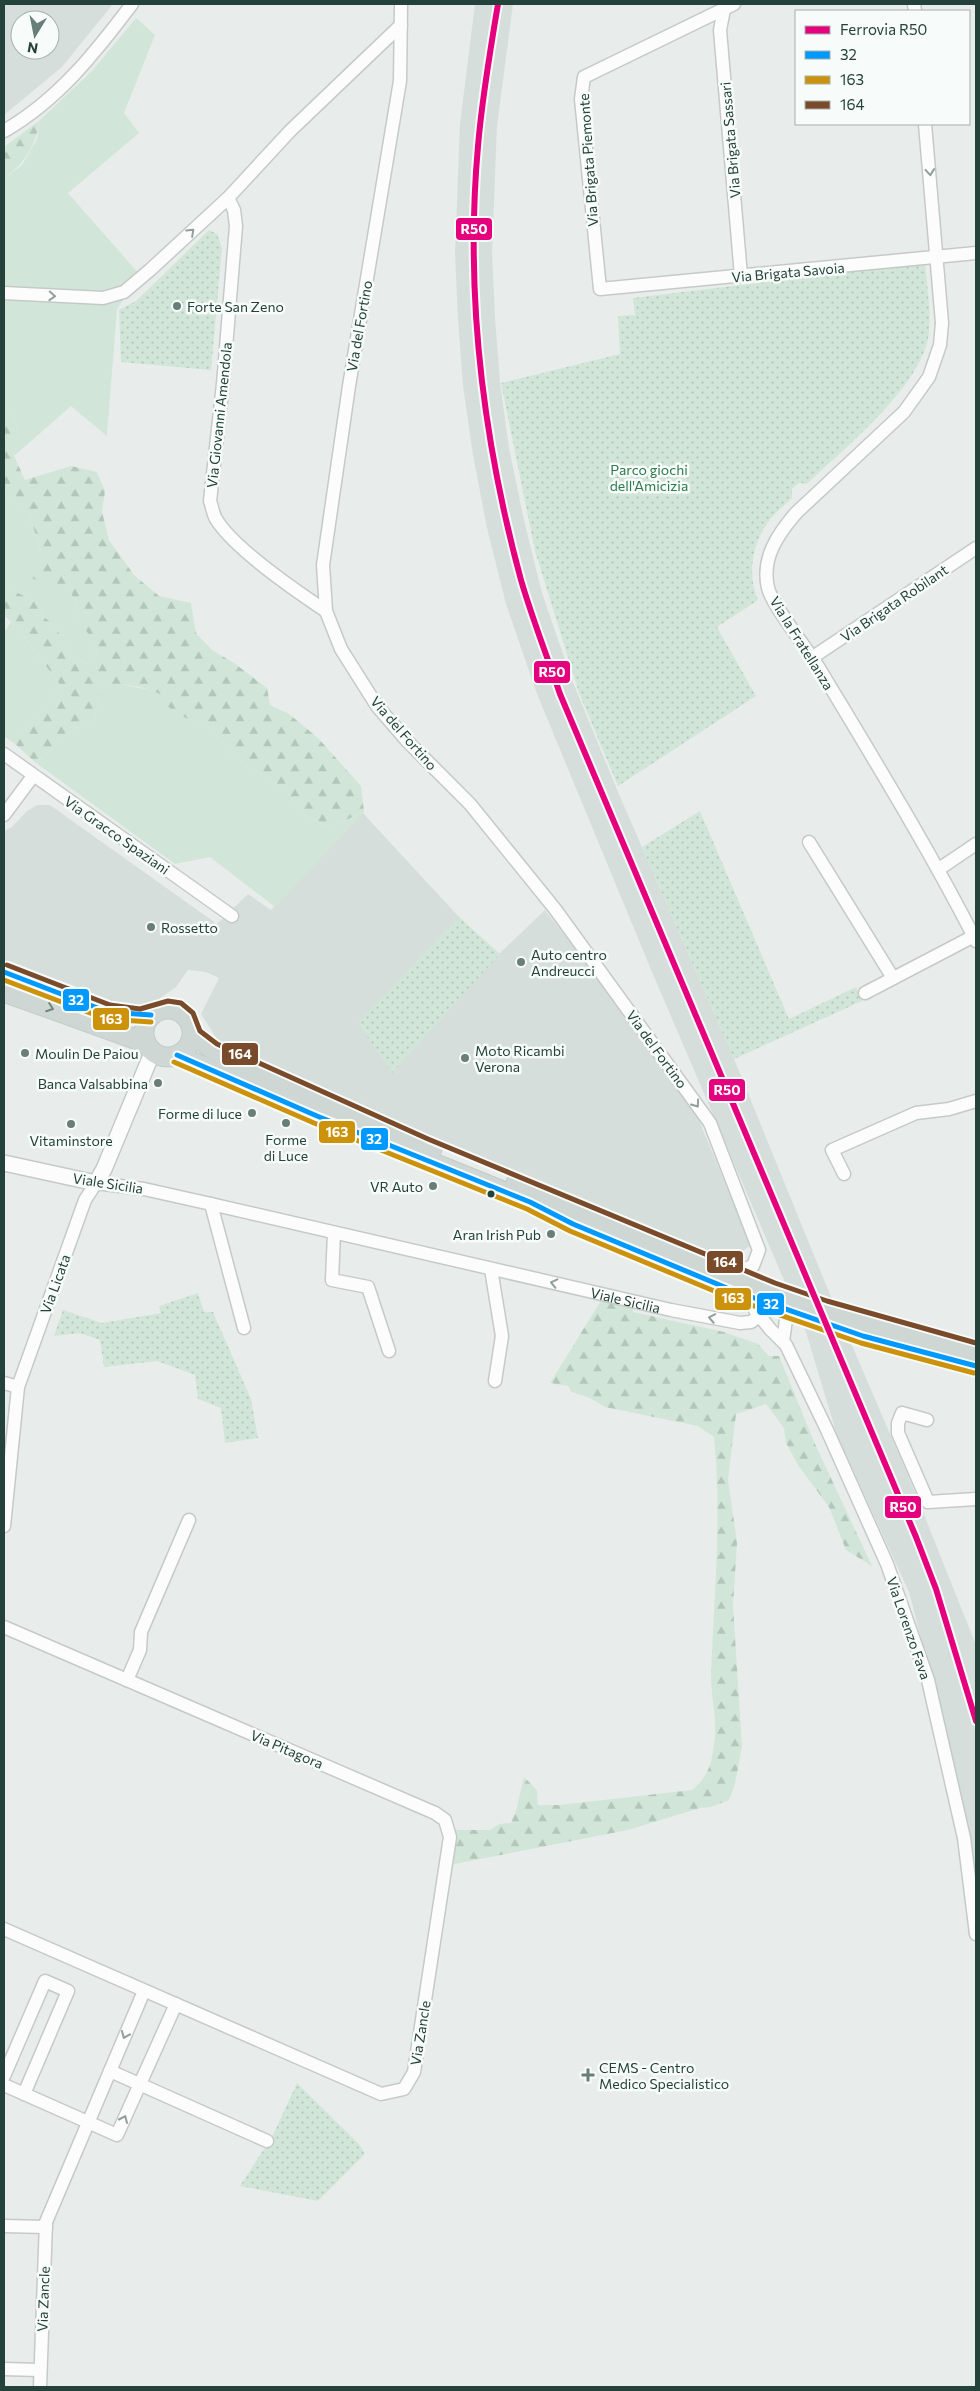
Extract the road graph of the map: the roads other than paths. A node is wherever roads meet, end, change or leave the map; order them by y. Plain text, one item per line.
1 (132, 4) edge
2 (401, 4) edge
3 (728, 6) edge
4 (401, 25) junction
5 (925, 125) edge
6 (4, 131) edge
7 (228, 198) junction
8 (976, 253) edge
9 (938, 258) junction
10 (741, 276) junction
11 (600, 289) joint
12 (4, 293) edge
13 (976, 548) edge
14 (326, 611) junction
15 (812, 658) junction
16 (4, 754) edge
17 (33, 776) junction
18 (4, 815) edge
19 (809, 842) dead end
20 (976, 844) edge
21 (939, 869) junction
22 (232, 916) dead end
23 (975, 939) edge
24 (4, 972) edge
25 (893, 978) junction
26 (4, 992) edge
27 (865, 993) dead end
28 (152, 1015) junction
29 (193, 1034) junction
30 (150, 1047) junction
31 (177, 1055) junction
32 (976, 1102) edge
33 (4, 1163) edge
34 (844, 1174) dead end
35 (96, 1183) junction
36 (212, 1204) junction
37 (334, 1233) junction
38 (491, 1269) junction
39 (734, 1274) junction
40 (747, 1296) junction
41 (794, 1313) junction
42 (759, 1316) junction
43 (244, 1328) dead end
44 (783, 1341) junction
45 (389, 1351) dead end
46 (976, 1351) edge
47 (976, 1366) edge
48 (495, 1382) dead end
49 (4, 1383) edge
50 (18, 1387) junction
51 (928, 1420) dead end
52 (976, 1499) edge
53 (189, 1520) dead end
54 (4, 1526) edge
55 (4, 1627) edge
56 (127, 1680) junction
57 (445, 1820) joint
58 (4, 1929) edge
59 (976, 1934) edge
60 (144, 1991) junction
61 (176, 2004) junction
62 (110, 2071) junction
63 (4, 2076) edge
64 (140, 2084) junction
65 (4, 2085) edge
66 (24, 2094) junction
67 (88, 2122) junction
68 (267, 2141) dead end
69 (4, 2226) edge
70 (46, 2227) junction
71 (4, 2369) edge
72 (40, 2370) junction
73 (40, 2387) edge

1 - 6 street
2 - 4 street, Via del Fortino
3 - 10 street, Via Brigata Sassari
3 - 11 street, Via Brigata Piemonte
4 - 7 street
4 - 14 street, Via del Fortino
5 -> 9 street, Via la Fratellanza
12 -> 7 street
7 - 14 street, Via Giovanni Amendola
8 - 9 street, Via Brigata Savoia
9 - 10 street, Via Brigata Savoia
9 - 15 street, Via la Fratellanza
10 - 11 street, Via Brigata Savoia
13 - 15 street, Via Brigata Robilant
14 -> 39 street, Via del Fortino
15 - 21 street, Via la Fratellanza
16 - 17 street, Via Gracco Spaziani
17 - 18 street
17 - 22 street, Via Gracco Spaziani
19 - 25 street
20 - 21 street
21 - 23 street, Via la Fratellanza
23 - 25 street, Via la Fratellanza
24 - 28 main road
25 - 27 street, Via la Fratellanza
26 -> 30 main road
28 - 29 main road
28 - 30 main road
29 - 31 main road
29 - 39 main road
30 - 31 main road
30 - 35 street
31 - 40 main road
32 - 34 street
33 - 35 street, Viale Sicilia
35 - 36 street, Viale Sicilia
35 - 50 street, Via Licata
36 - 37 street, Viale Sicilia
36 - 43 street
37 - 38 street, Viale Sicilia
37 - 45 street
42 -> 38 street, Viale Sicilia
38 - 48 street
39 - 46 main road
40 - 41 main road
40 - 42 street, Via Lorenzo Fava
41 - 44 street
41 - 47 main road
42 - 44 street, Via Lorenzo Fava
44 - 59 street, Via Lorenzo Fava
49 - 50 street
50 - 54 street, Via Licata
51 - 52 street
53 - 56 street
55 - 56 street, Via Pitagora
56 - 57 street, Via Pitagora
57 - 61 street, Via Zancle
58 - 60 street, Via Zancle
60 - 61 street, Via Zancle
60 -> 62 street, Via Zancle
61 - 64 street
62 - 64 street
62 - 67 street, Via Zancle
63 - 66 street
67 -> 64 street
64 - 68 street
65 - 66 street
66 - 67 street
67 - 70 street, Via Zancle
69 - 70 street
70 - 72 street, Via Zancle
71 - 72 street
72 - 73 street, Via Zancle

